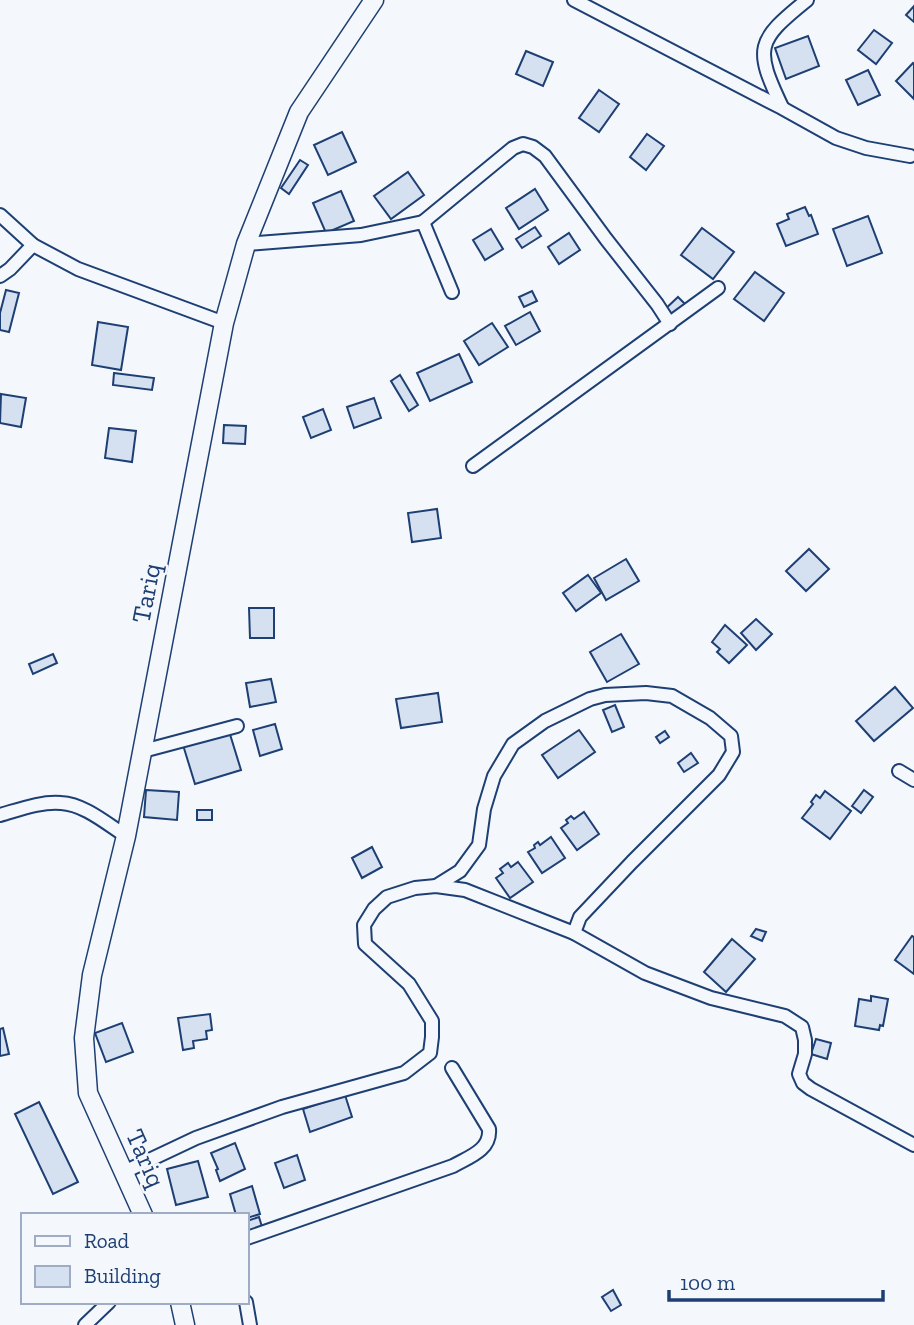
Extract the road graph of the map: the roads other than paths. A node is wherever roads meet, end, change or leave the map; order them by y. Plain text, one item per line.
1 (574, 0) edge
2 (807, 0) edge
3 (370, 1) edge
4 (782, 108) junction
5 (910, 156) dead end
6 (0, 215) edge
7 (423, 222) junction
8 (246, 244) junction
9 (33, 245) junction
10 (0, 276) edge
11 (718, 288) dead end
12 (452, 292) dead end
13 (224, 323) junction
14 (670, 324) junction
15 (473, 466) dead end
16 (237, 726) dead end
17 (143, 751) junction
18 (900, 771) dead end
19 (914, 780) edge
20 (0, 815) edge
21 (126, 836) junction
22 (436, 886) junction
23 (574, 933) junction
24 (452, 1068) dead end
25 (914, 1145) edge
26 (124, 1172) junction
27 (142, 1213) edge
28 (248, 1238) edge
29 (107, 1304) edge
30 (180, 1304) edge
31 (246, 1304) edge
32 (85, 1325) edge
33 (185, 1325) edge
34 (250, 1325) edge

1 - 4 street
2 - 4 street
3 - 8 main road, Tariq
4 - 5 street
6 - 9 street
7 - 8 street
7 - 12 street
7 - 14 street
8 - 13 main road, Tariq
9 - 10 street
9 - 13 street
11 - 14 street
13 - 17 main road, Tariq
14 - 15 street
16 - 17 street
17 - 21 main road, Tariq
18 - 19 street
20 - 21 street
21 - 26 main road, Tariq
22 - 23 street
22 - 23 street
22 - 26 street
23 - 25 street
24 - 28 street
26 - 27 main road, Tariq
29 - 32 street
30 - 33 main road
31 - 34 street

